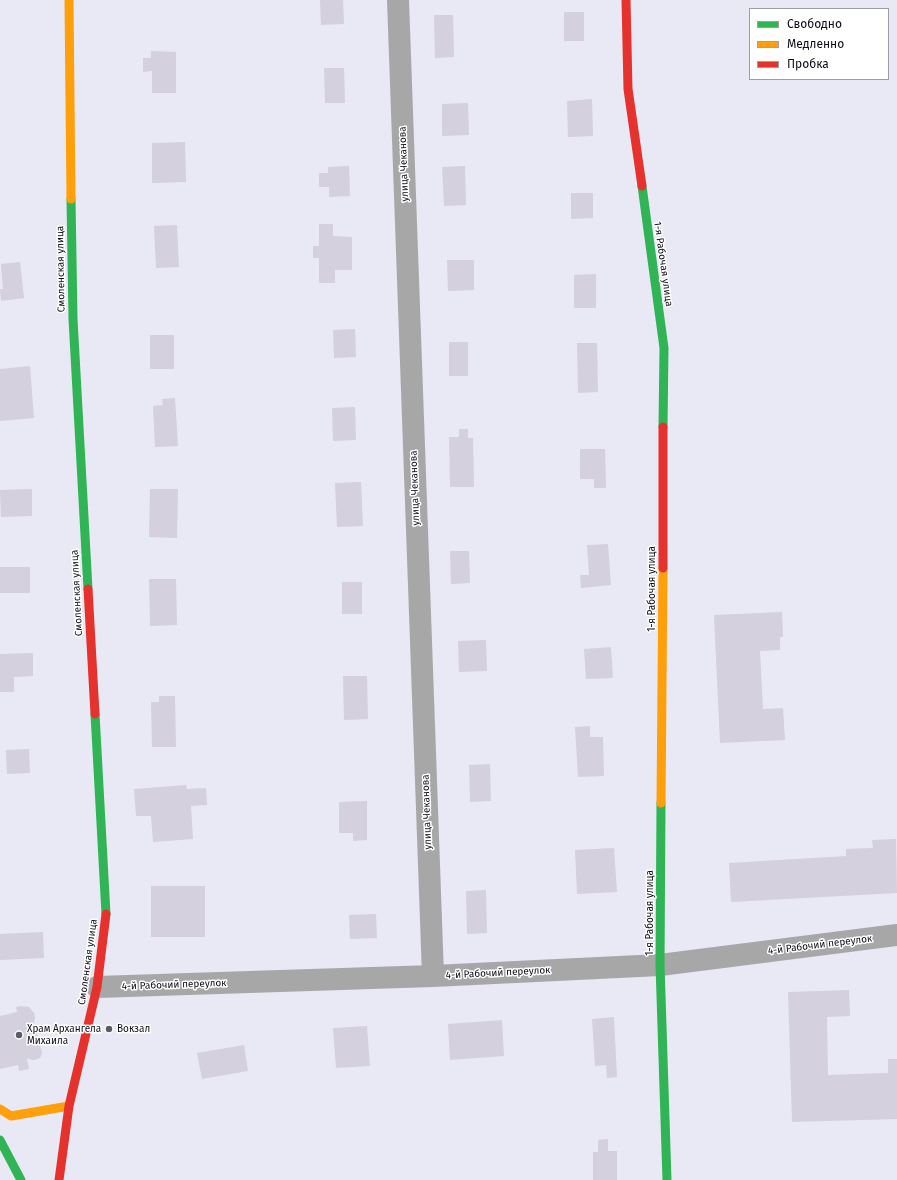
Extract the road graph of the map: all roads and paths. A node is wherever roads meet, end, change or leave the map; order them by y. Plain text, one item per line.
1 (68, 0) edge
2 (398, 0) edge
3 (626, 0) edge
4 (897, 936) edge
5 (660, 965) junction
6 (433, 976) junction
7 (97, 987) junction
8 (69, 1106) junction
9 (0, 1109) edge
10 (0, 1140) edge
11 (22, 1180) edge
12 (59, 1180) edge
13 (667, 1180) edge

1 - 7 street, Смоленская улица
2 - 6 street, улица Чеканова
3 - 5 street, 1-я Рабочая улица
4 - 5 street, 4-й Рабочий переулок
5 - 6 street, 4-й Рабочий переулок
5 - 13 street, 1-я Рабочая улица
6 - 7 street, 4-й Рабочий переулок
7 - 8 street, Смоленская улица
8 - 9 street
8 - 12 street, Смоленская улица
10 - 11 street

